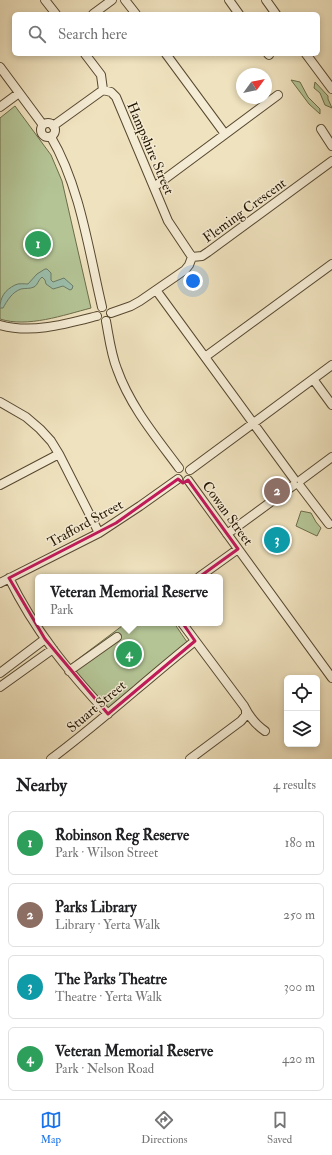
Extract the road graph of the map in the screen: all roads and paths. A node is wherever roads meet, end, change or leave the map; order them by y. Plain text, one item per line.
1 (45, 0) edge
2 (112, 0) edge
3 (125, 0) edge
4 (229, 0) edge
5 (266, 0) edge
6 (54, 12) edge
7 (96, 12) edge
8 (134, 12) edge
9 (238, 12) edge
10 (275, 12) edge
11 (87, 56) edge
12 (168, 56) edge
13 (307, 56) edge
14 (0, 67) edge
15 (332, 89) edge
16 (103, 90) junction
17 (19, 93) junction
18 (278, 95) dead end
19 (0, 107) edge
20 (43, 125) junction
21 (53, 126) junction
22 (321, 129) dead end
23 (226, 134) junction
24 (51, 136) junction
25 (332, 146) edge
26 (332, 161) edge
27 (154, 187) junction
28 (192, 257) junction
29 (332, 264) edge
30 (156, 290) junction
31 (102, 307) junction
32 (111, 313) junction
33 (97, 316) junction
34 (106, 321) junction
35 (0, 326) edge
36 (205, 357) junction
37 (332, 365) edge
38 (313, 379) junction
39 (0, 402) edge
40 (332, 405) edge
41 (253, 423) junction
42 (59, 454) junction
43 (332, 457) edge
44 (179, 468) junction
45 (190, 470) junction
46 (178, 479) junction
47 (188, 480) junction
48 (297, 482) junction
49 (0, 485) edge
50 (328, 524) dead end
51 (99, 533) junction
52 (227, 534) junction
53 (238, 549) junction
54 (203, 574) edge
55 (9, 578) junction
56 (0, 583) edge
57 (35, 624) edge
58 (37, 626) edge
59 (184, 626) edge
60 (117, 637) dead end
61 (45, 639) junction
62 (195, 641) junction
63 (53, 649) junction
64 (69, 671) junction
65 (0, 673) edge
66 (332, 678) edge
67 (0, 688) edge
68 (246, 711) junction
69 (108, 714) junction
70 (265, 731) dead end
71 (54, 758) edge
72 (190, 759) edge

1 - 6 street
2 - 7 street
3 - 8 street
4 - 9 street
5 - 10 street
11 - 16 street
12 - 23 street
13 - 15 street
14 - 17 street
16 - 21 street
16 - 27 street, Hampshire Street
17 - 19 street
17 - 20 street
18 - 23 street
20 - 21 street
20 - 24 street
21 - 24 street
22 - 25 street
23 - 27 street
24 - 31 street
26 - 28 street, Fleming Crescent
27 - 28 street, Hampshire Street
28 - 30 street, Fleming Crescent
29 - 36 street
30 - 32 street, Fleming Crescent
30 - 36 street
31 - 32 street
31 - 33 street
32 - 34 street
33 - 34 street
33 - 35 street
34 - 44 street
36 - 41 street
37 - 38 street
38 - 40 street
38 - 41 street
39 - 42 street
41 - 45 street
41 - 48 street
42 - 49 street
42 - 51 street
43 - 48 street
44 - 45 street
44 - 46 street
45 - 47 street
46 - 47 street
46 - 51 street, Trafford Street
47 - 52 street, Cowan Street
48 - 50 street
48 - 52 street
51 - 55 street, Trafford Street
52 - 53 street, Cowan Street
53 - 54 street
53 - 66 street, Cowan Street
55 - 56 street, Trafford Street
55 - 57 street
58 - 61 street
59 - 62 street
60 - 64 street
61 - 63 street
61 - 65 street
62 - 68 street
62 - 69 street, Stuart Street
63 - 64 street
63 - 67 street
64 - 69 street
68 - 70 street
68 - 72 street
69 - 71 street, Stuart Street

